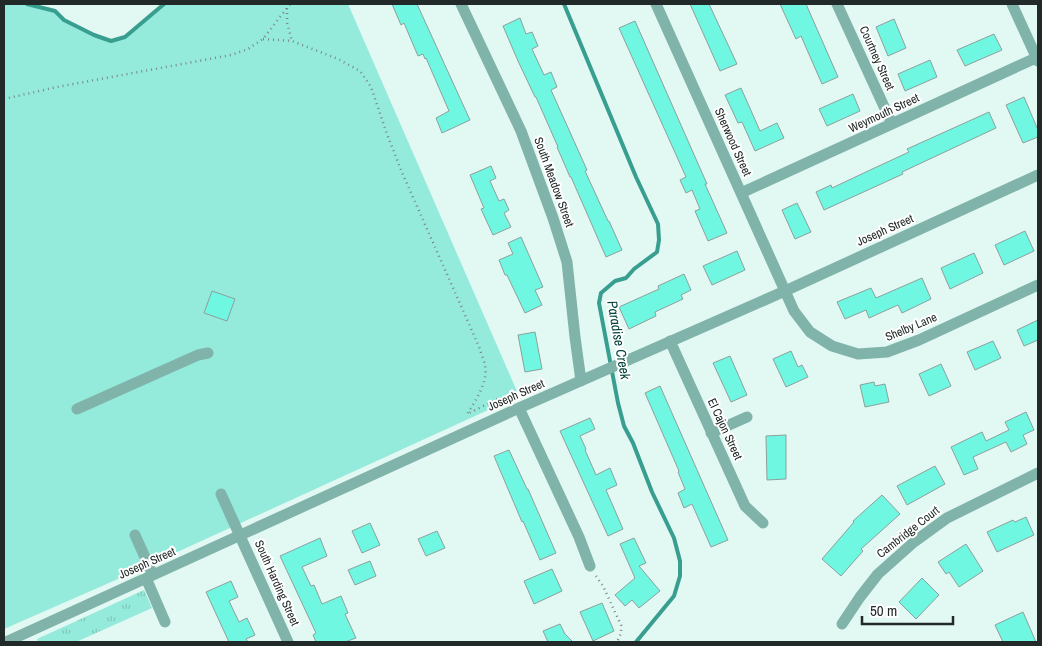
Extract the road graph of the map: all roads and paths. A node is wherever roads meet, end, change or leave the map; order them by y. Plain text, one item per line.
1 (290, 4) edge
2 (462, 4) edge
3 (656, 4) edge
4 (837, 4) edge
5 (1012, 4) edge
6 (287, 8) junction
7 (263, 39) junction
8 (292, 41) junction
9 (1038, 59) edge
10 (4, 99) edge
11 (892, 124) junction
12 (1038, 175) edge
13 (741, 193) junction
14 (1038, 285) edge
15 (785, 290) junction
16 (670, 341) junction
17 (208, 353) dead end
18 (581, 381) junction
19 (519, 408) junction
20 (77, 409) dead end
21 (747, 417) dead end
22 (711, 433) junction
23 (1038, 472) edge
24 (221, 494) dead end
25 (763, 523) dead end
26 (135, 535) dead end
27 (240, 536) junction
28 (590, 566) joint
29 (150, 577) junction
30 (165, 622) dead end
31 (842, 624) dead end
32 (28, 638) edge
33 (6, 642) edge
34 (288, 642) edge
35 (617, 642) edge

1 - 6 path
2 - 18 street, South Meadow Street
3 - 13 street, Sherwood Street
4 - 11 street, Courtney Street
5 - 9 street
6 - 7 path
6 - 8 path
7 - 8 path
7 - 10 path
8 - 19 path
9 - 11 street, Weymouth Street
11 - 13 street, Weymouth Street
12 - 15 street, Joseph Street
13 - 15 street, Sherwood Street
14 - 15 street, Shelby Lane
15 - 16 street, Joseph Street
16 - 18 street, Joseph Street
16 - 22 street, El Cajon Street
17 - 20 street
18 - 19 street, Joseph Street
19 - 27 street, Joseph Street
19 - 28 street
21 - 22 street
22 - 25 street, El Cajon Street
23 - 31 street, Cambridge Court
24 - 27 street, South Harding Street
26 - 29 street
27 - 29 street, Joseph Street
27 - 34 street, South Harding Street
28 - 35 path
29 - 30 street
29 - 32 street, Joseph Street
32 - 33 street, Joseph Street

